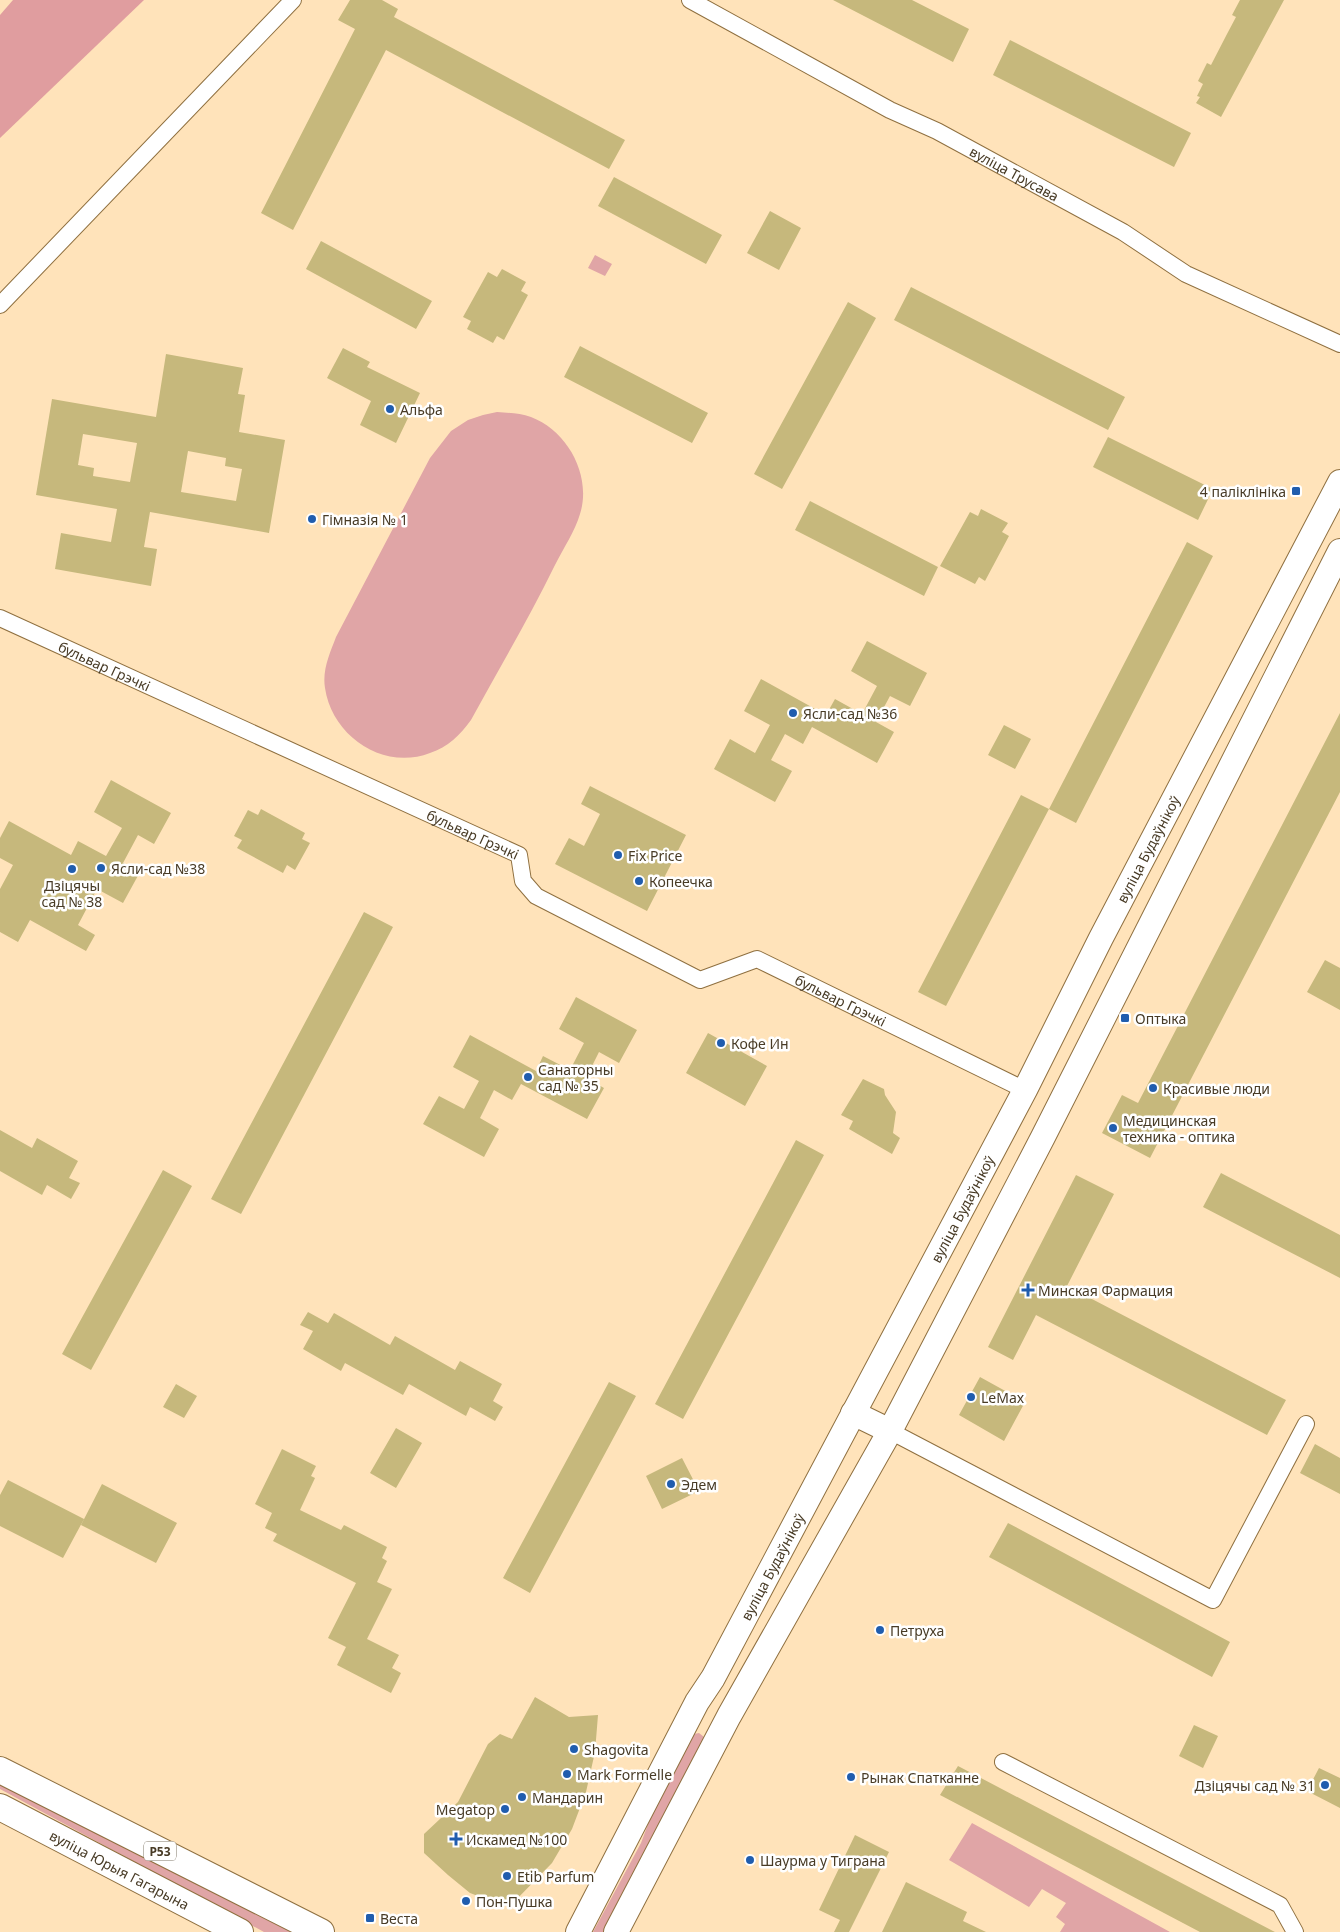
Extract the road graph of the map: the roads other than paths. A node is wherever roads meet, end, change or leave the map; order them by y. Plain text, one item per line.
1 (293, 0) edge
2 (690, 0) edge
3 (0, 305) edge
4 (1340, 344) edge
5 (1340, 482) edge
6 (1340, 551) edge
7 (0, 618) edge
8 (1101, 938) junction
9 (1134, 955) junction
10 (1025, 1090) junction
11 (854, 1413) junction
12 (1306, 1424) dead end
13 (890, 1431) junction
14 (713, 1678) junction
15 (745, 1688) junction
16 (1003, 1762) dead end
17 (0, 1770) edge
18 (0, 1807) edge
19 (240, 1932) edge
20 (321, 1932) edge
21 (578, 1932) edge
22 (616, 1932) edge
23 (1295, 1932) edge

1 - 3 street
2 - 4 street, вуліца Трусава
5 - 8 street, вуліца Будаўнікоў
6 - 9 street
7 - 10 street, бульвар Грэчкі
8 - 9 street
8 - 10 street, вуліца Будаўнікоў
9 - 13 street
10 - 11 street, вуліца Будаўнікоў
11 - 13 street
11 - 14 street, вуліца Будаўнікоў
12 - 13 street
13 - 15 street
14 - 15 street
14 - 21 street, вуліца Будаўнікоў
15 - 22 street
16 - 23 street
17 - 20 main road, Р53
18 - 19 main road, вуліца Юрыя Гагарына / Р53

